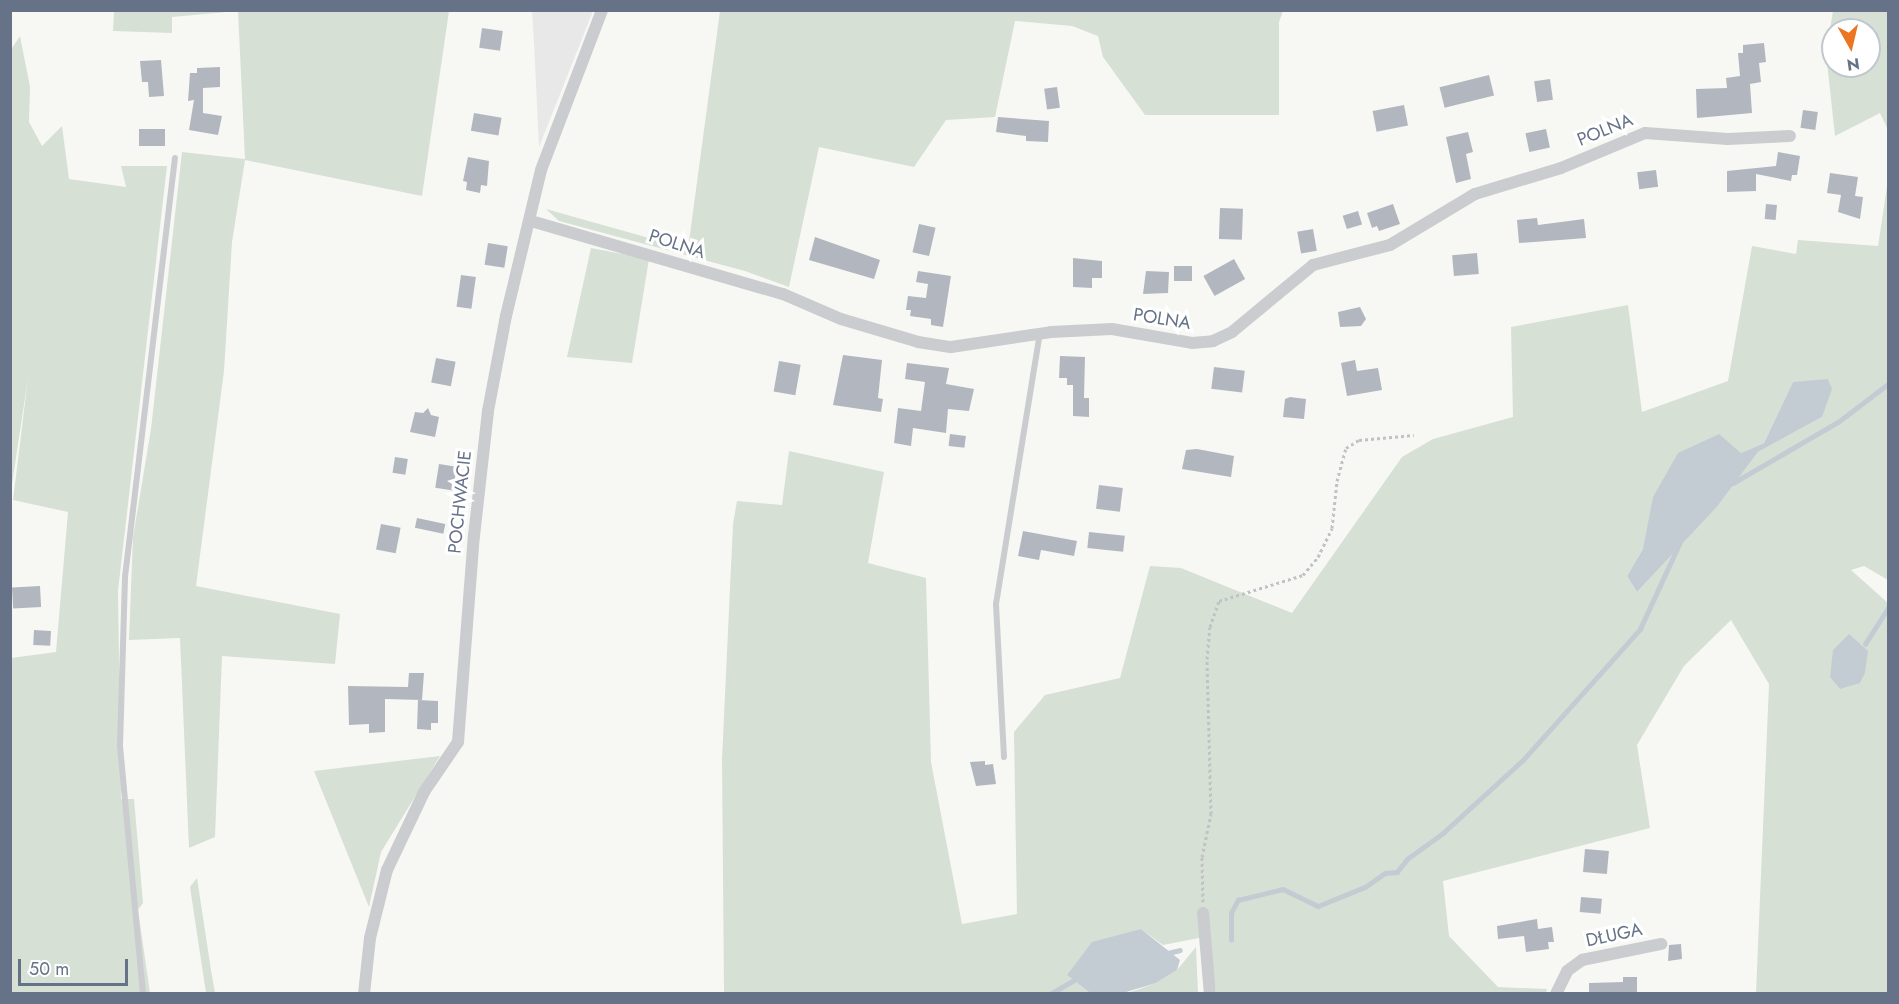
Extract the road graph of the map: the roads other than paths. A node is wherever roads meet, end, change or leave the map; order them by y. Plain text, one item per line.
1 (602, 10) edge
2 (1790, 136) dead end
3 (176, 158) dead end
4 (531, 221) junction
5 (1040, 333) junction
6 (1004, 757) dead end
7 (1203, 913) road end
8 (1661, 944) dead end
9 (143, 993) edge
10 (364, 993) edge
11 (1210, 993) edge
12 (1556, 993) edge

1 - 4 street, POCHWACIE
2 - 5 street, POLNA
3 - 9 lane
4 - 5 street, POLNA
4 - 10 street, POCHWACIE
5 - 6 lane
7 - 11 street
8 - 12 street, DŁUGA

